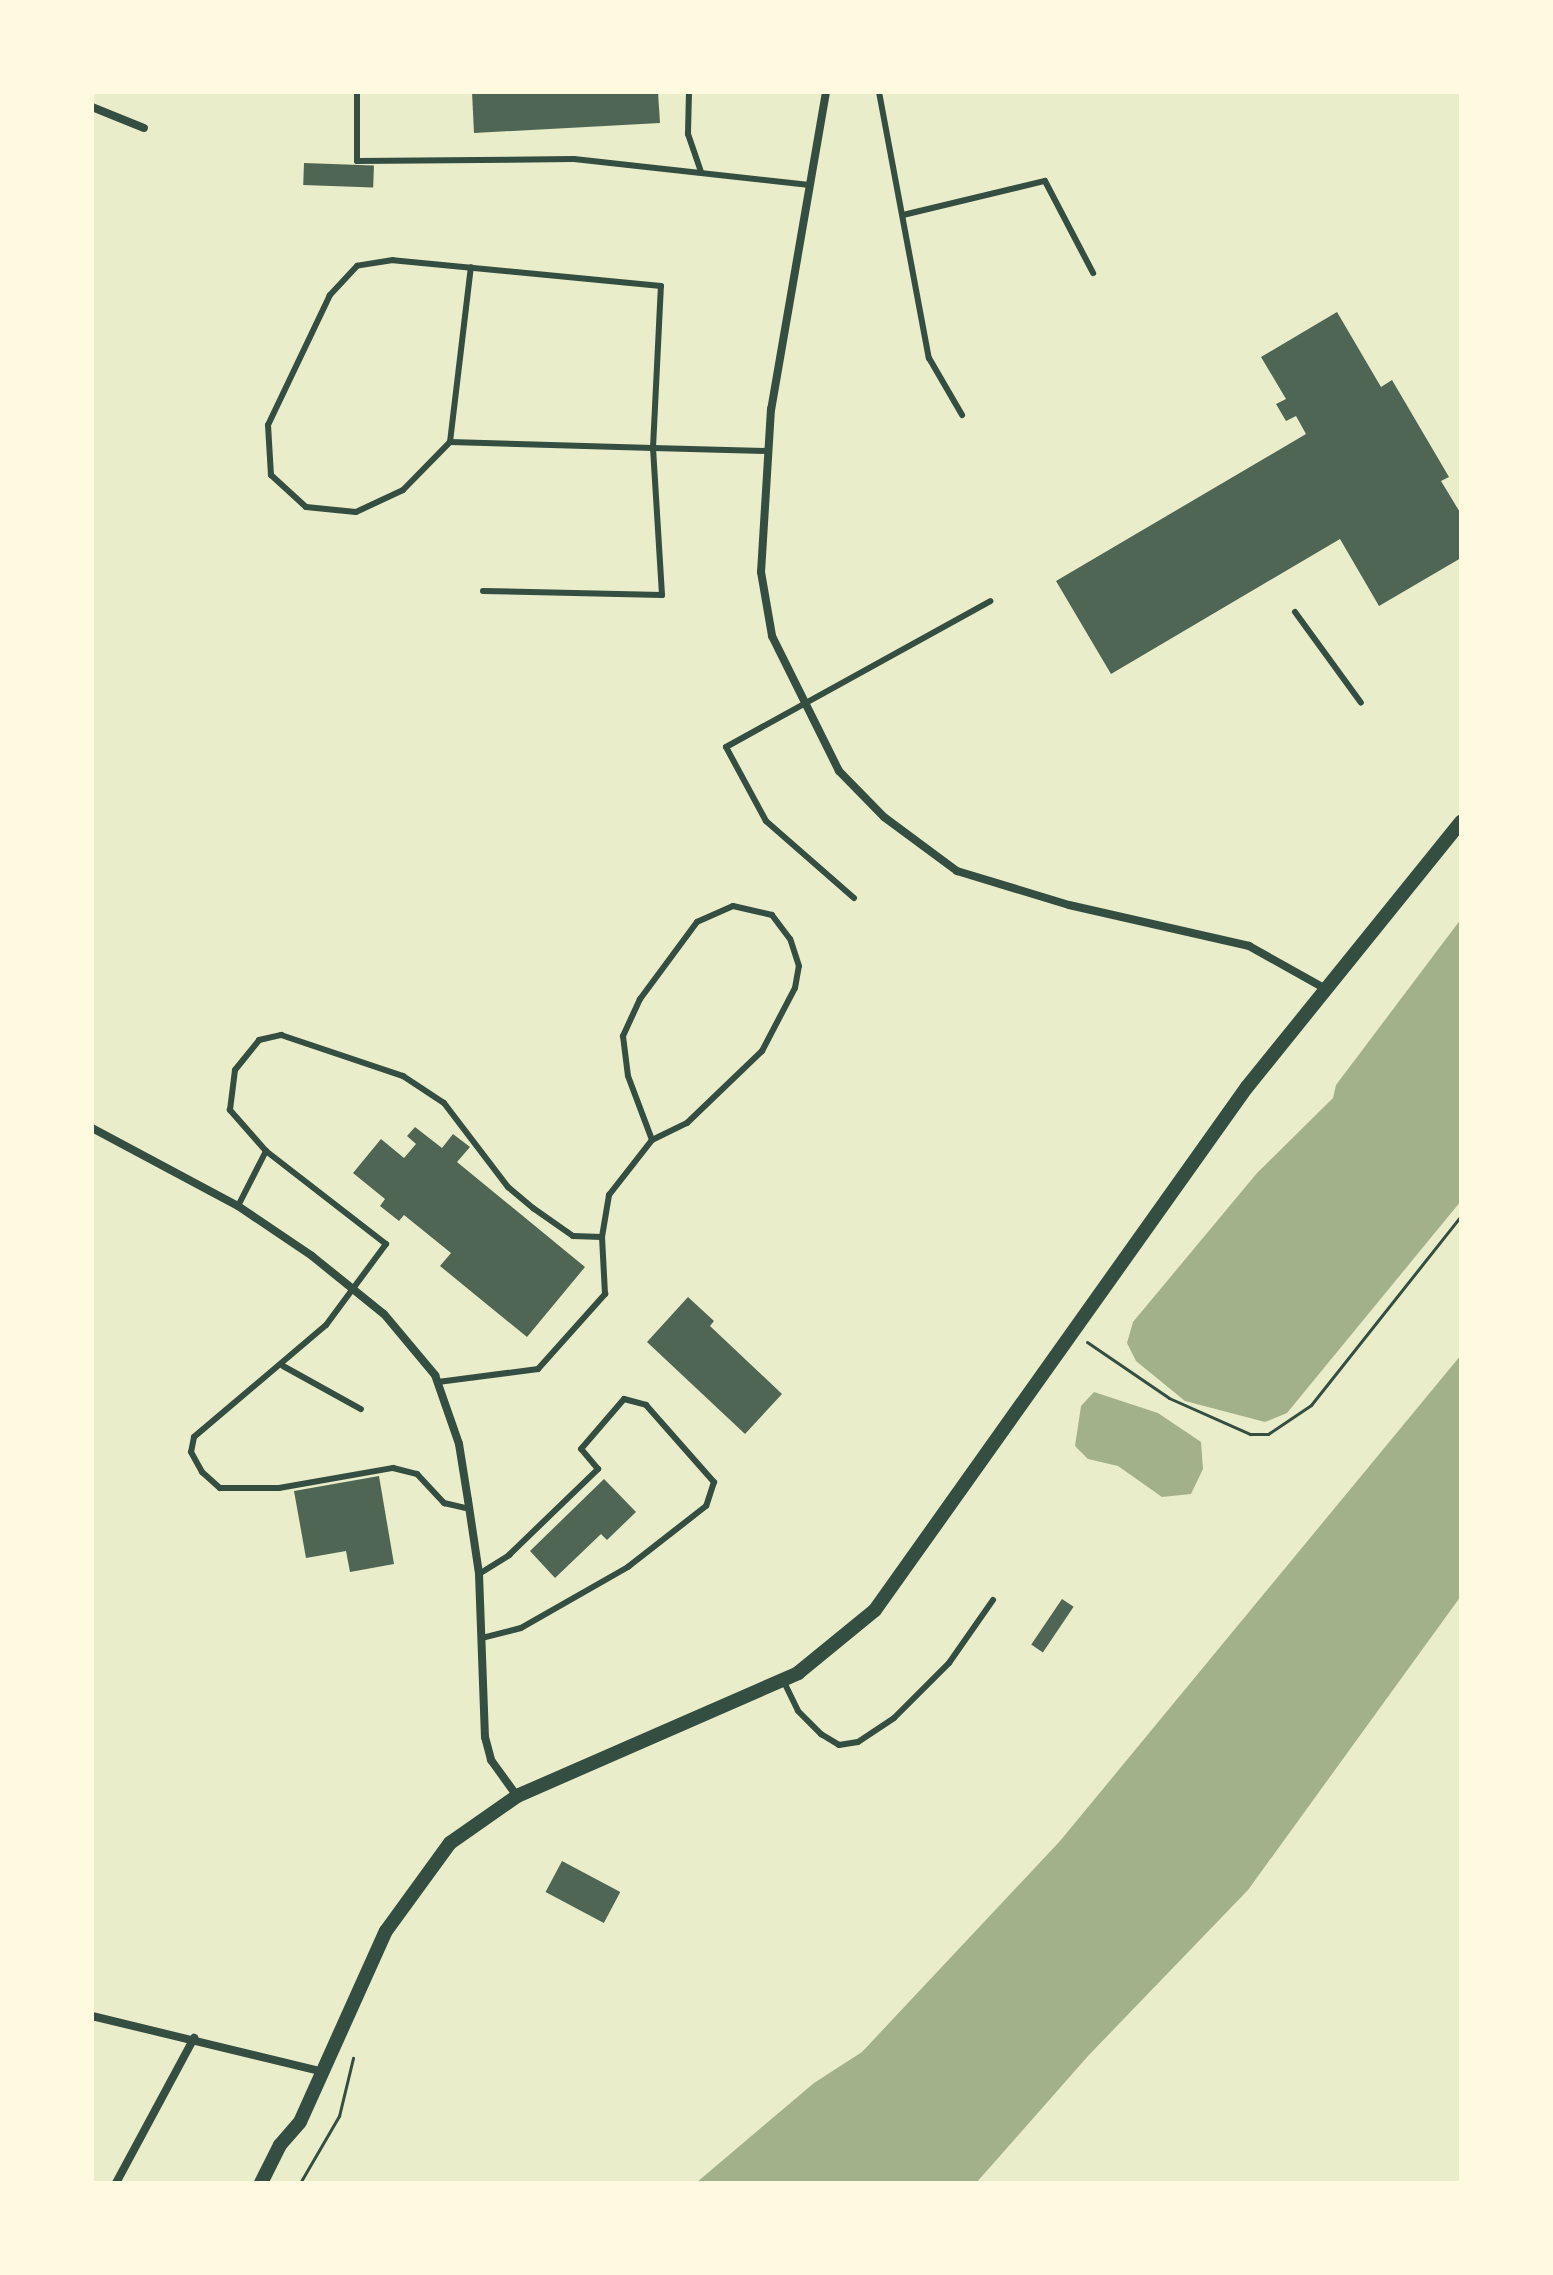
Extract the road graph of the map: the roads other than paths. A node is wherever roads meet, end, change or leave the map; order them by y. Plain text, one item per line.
1 (357, 92) edge
2 (689, 92) edge
3 (826, 92) edge
4 (879, 92) edge
5 (92, 107) edge
6 (144, 128) dead end
7 (701, 171) junction
8 (810, 185) junction
9 (903, 215) junction
10 (471, 267) junction
11 (1093, 273) dead end
12 (962, 415) dead end
13 (450, 442) junction
14 (653, 448) junction
15 (767, 451) junction
16 (483, 591) dead end
17 (990, 601) dead end
18 (1295, 612) dead end
19 (806, 701) junction
20 (1361, 703) dead end
21 (1461, 822) edge
22 (854, 898) dead end
23 (1326, 989) junction
24 (92, 1128) edge
25 (652, 1140) junction
26 (266, 1151) junction
27 (238, 1206) junction
28 (602, 1237) junction
29 (353, 1289) junction
30 (283, 1366) junction
31 (438, 1382) junction
32 (361, 1409) dead end
33 (469, 1509) junction
34 (479, 1574) junction
35 (993, 1600) dead end
36 (482, 1638) junction
37 (783, 1680) junction
38 (517, 1796) junction
39 (92, 2016) edge
40 (194, 2038) junction
41 (323, 2072) junction
42 (116, 2183) edge
43 (261, 2183) edge

1 - 7 lane
2 - 7 lane
3 - 8 street
4 - 9 lane
5 - 6 street
7 - 8 lane
8 - 15 street
9 - 11 lane
9 - 12 lane
10 - 13 lane
10 - 13 lane
10 - 14 lane
13 - 14 lane
14 - 15 lane
14 - 16 lane
15 - 19 street
17 - 19 lane
18 - 20 lane
19 - 22 lane
19 - 23 street
21 - 23 street
23 - 37 street
24 - 27 street
25 - 25 lane
25 - 28 lane
26 - 27 lane
26 - 28 lane
26 - 29 lane
27 - 29 street
28 - 31 lane
29 - 30 lane
29 - 31 street
30 - 32 lane
30 - 33 lane
31 - 33 street
33 - 34 street
34 - 36 street
34 - 36 lane
35 - 37 lane
36 - 38 street
37 - 38 street
38 - 41 street
39 - 40 street
40 - 41 street
40 - 42 street
41 - 43 street

